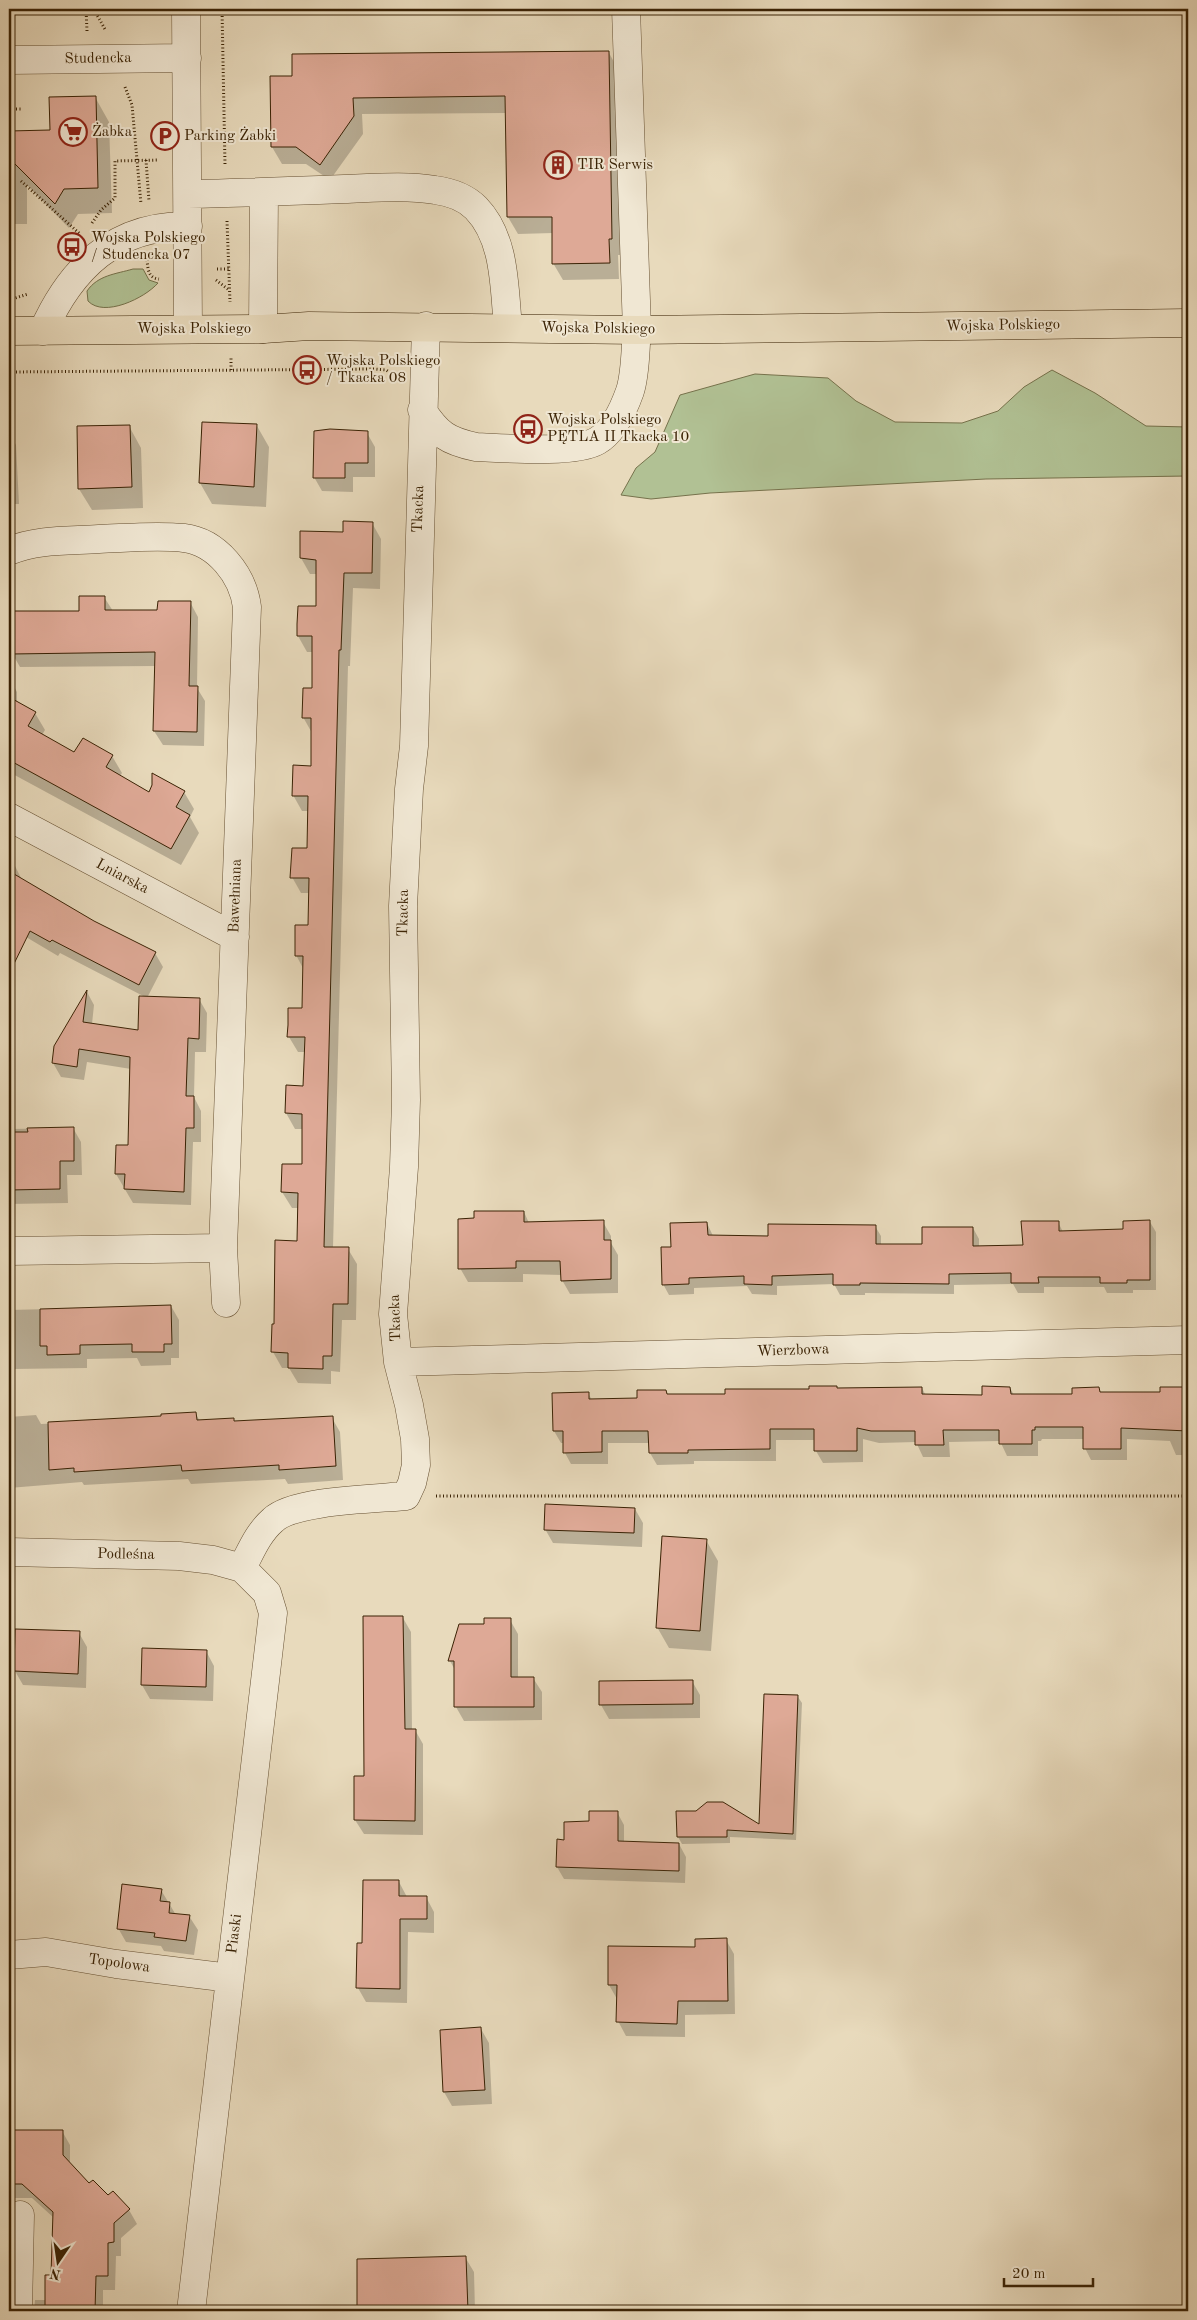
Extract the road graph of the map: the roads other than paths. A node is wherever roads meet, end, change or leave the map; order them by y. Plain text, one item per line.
1 (186, 9) edge
2 (626, 9) edge
3 (187, 58) junction
4 (9, 60) edge
5 (264, 192) junction
6 (188, 194) junction
7 (188, 226) junction
8 (1188, 323) edge
9 (426, 326) junction
10 (508, 327) junction
11 (188, 328) junction
12 (263, 329) junction
13 (637, 330) junction
14 (43, 331) junction
15 (9, 332) edge
16 (422, 410) junction
17 (9, 551) edge
18 (9, 817) edge
19 (235, 937) junction
20 (224, 1248) junction
21 (9, 1251) edge
22 (226, 1303) dead end
23 (1188, 1340) edge
24 (398, 1362) junction
25 (9, 1552) edge
26 (242, 1568) junction
27 (9, 1955) edge
28 (230, 1978) junction
29 (20, 2215) dead end
30 (18, 2311) edge
31 (191, 2311) edge

1 - 3 street
2 - 13 street
3 - 4 street, Studencka
3 - 6 street
5 - 6 street
5 - 10 street
5 - 12 street
6 - 7 street
7 - 11 street
7 - 14 street
8 - 13 main road, Wojska Polskiego
9 - 10 main road, Wojska Polskiego
9 - 12 main road, Wojska Polskiego
9 - 16 street, Tkacka
10 - 13 main road, Wojska Polskiego
11 - 12 main road, Wojska Polskiego
11 - 14 main road, Wojska Polskiego
13 - 16 street
14 - 15 main road, Wojska Polskiego
16 - 24 street, Tkacka
17 - 19 street, Bawełniana
18 - 19 street, Lniarska
19 - 20 street, Bawełniana
20 - 21 street
20 - 22 street, Bawełniana
23 - 24 street, Wierzbowa
24 - 26 street, Tkacka
25 - 26 street, Podleśna
26 - 28 street, Piaski
27 - 28 street, Topolowa
28 - 31 street, Piaski
29 - 30 street

